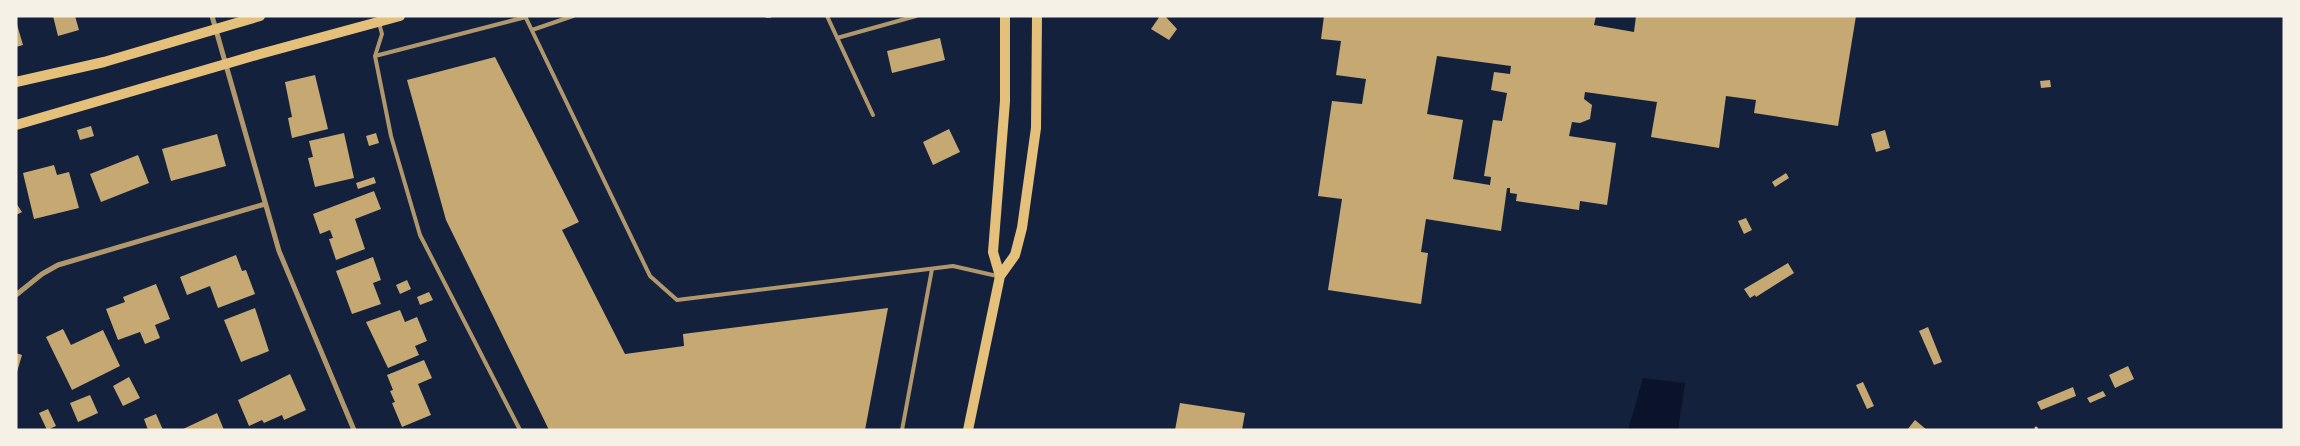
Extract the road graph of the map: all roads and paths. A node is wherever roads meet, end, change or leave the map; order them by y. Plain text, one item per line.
1 (212, 16) edge
2 (260, 16) edge
3 (400, 16) edge
4 (573, 16) edge
5 (827, 16) edge
6 (916, 16) edge
7 (1006, 16) edge
8 (1037, 16) edge
9 (526, 17) edge
10 (379, 23) junction
11 (216, 29) junction
12 (532, 30) junction
13 (837, 38) junction
14 (375, 56) junction
15 (226, 64) junction
16 (16, 82) edge
17 (873, 115) dead end
18 (16, 125) edge
19 (265, 204) junction
20 (932, 269) junction
21 (1000, 276) junction
22 (16, 295) edge
23 (354, 430) edge
24 (520, 430) edge
25 (902, 430) edge
26 (968, 430) edge

1 - 11 street
2 - 11 main road
3 - 10 main road
4 - 12 lane
5 - 13 lane
6 - 13 lane
7 - 21 main road
8 - 21 main road
9 - 12 lane
9 - 14 lane
10 - 14 lane
10 - 15 main road
11 - 15 street
11 - 16 main road
12 - 20 lane
13 - 17 lane
14 - 24 lane
15 - 18 main road
15 - 19 street
19 - 22 street
19 - 23 street
20 - 21 lane
20 - 25 lane
21 - 26 main road

